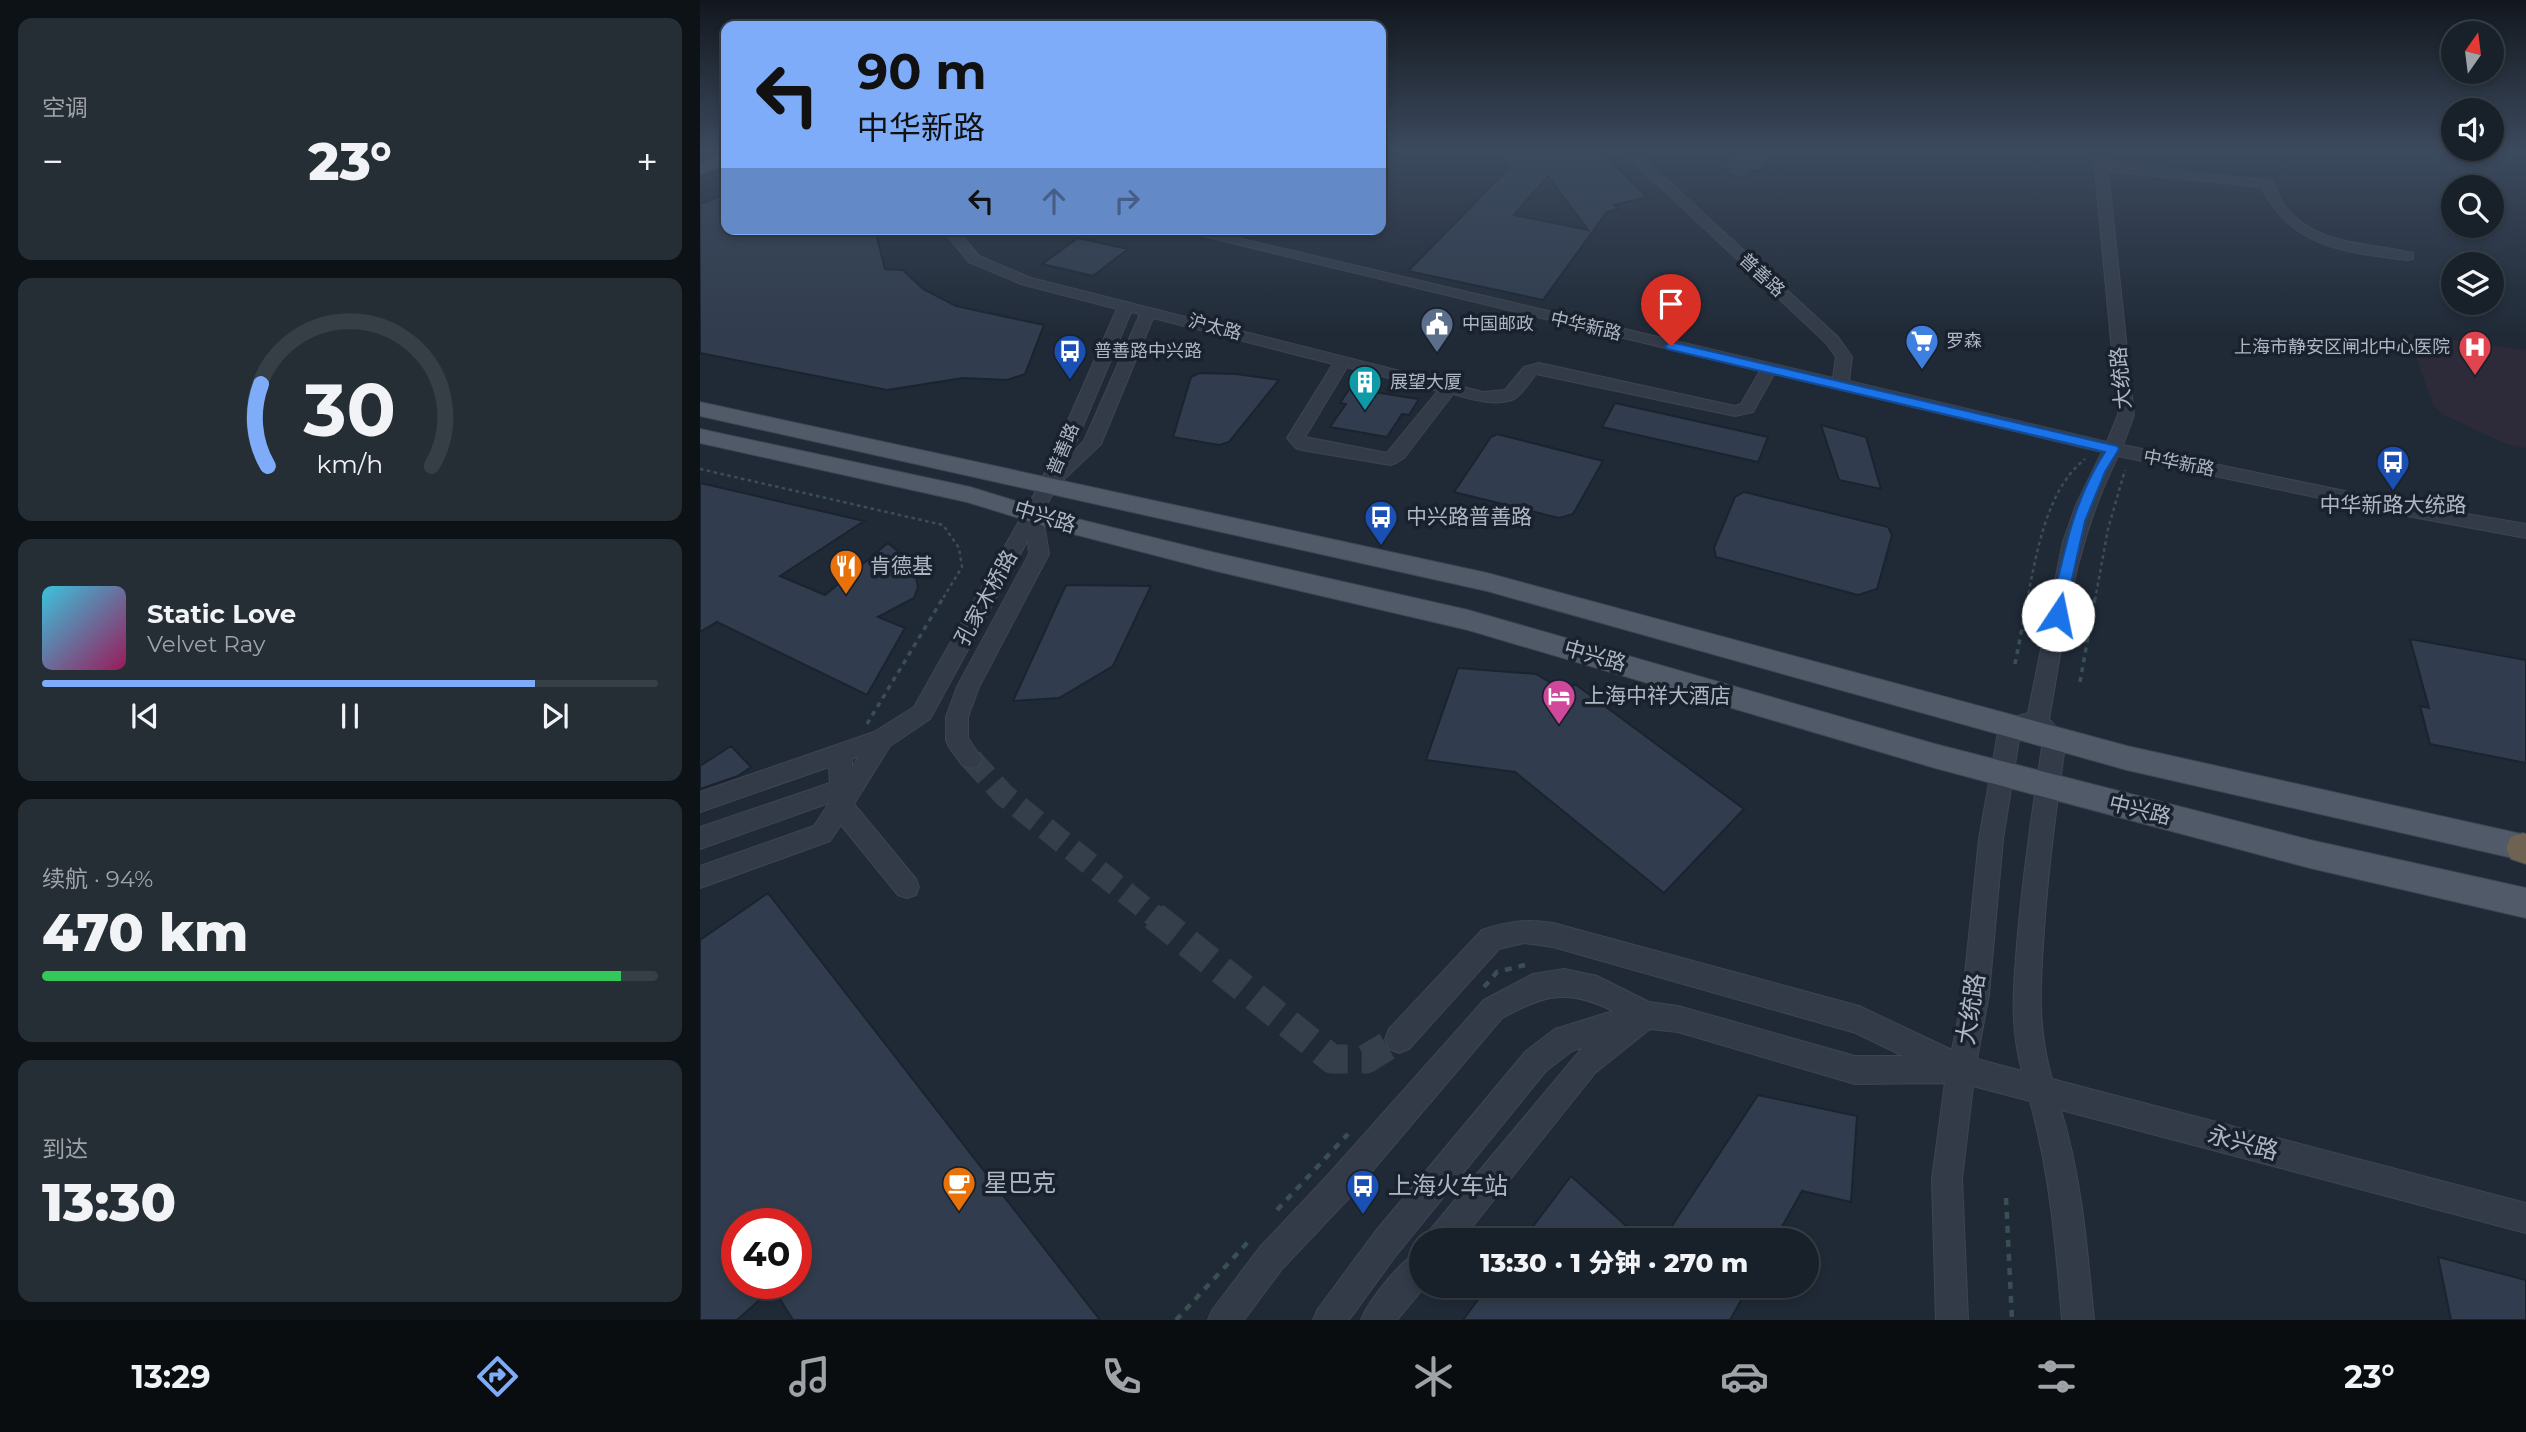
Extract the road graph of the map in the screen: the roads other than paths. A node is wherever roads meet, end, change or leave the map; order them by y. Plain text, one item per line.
1 (1692, 211) edge
2 (2105, 211) edge
3 (2280, 211) edge
4 (953, 235) edge
5 (1206, 235) edge
6 (2409, 256) dead end
7 (1126, 305) junction
8 (1149, 310) junction
9 (1343, 361) junction
10 (1769, 369) junction
11 (1840, 385) junction
12 (1449, 388) junction
13 (700, 409) edge
14 (700, 436) edge
15 (2113, 449) junction
16 (1049, 484) junction
17 (1033, 512) junction
18 (2526, 531) edge
19 (2010, 727) junction
20 (2046, 729) junction
21 (882, 739) junction
22 (841, 754) junction
23 (971, 759) tunnel mouth
24 (2001, 774) junction
25 (2047, 786) junction
26 (846, 792) junction
27 (700, 802) edge
28 (700, 838) edge
29 (2525, 848) edge
30 (700, 877) edge
31 (907, 887) dead end
32 (2526, 903) edge
33 (1647, 1015) junction
34 (1399, 1039) tunnel mouth
35 (1961, 1069) junction
36 (2043, 1091) junction
37 (2526, 1218) edge
38 (1452, 1228) edge
39 (1409, 1281) edge
40 (1224, 1320) edge
41 (1329, 1320) edge
42 (1377, 1320) edge
43 (1952, 1320) edge
44 (2078, 1320) edge

1 - 11 street, 普善路
2 - 15 street, 大统路
3 - 6 street
4 - 7 street, 沪太路
5 - 10 street, 中华新路
7 - 8 street, 沪太路
7 - 16 street, 普善路
8 - 9 street, 沪太路
8 - 16 street, 普善路
9 - 12 street, 沪太路
9 - 12 street
10 - 11 street, 中华新路
10 - 12 street, 沪太路
11 - 15 street, 中华新路
13 - 16 main road, 中兴路
14 - 17 main road, 中兴路
15 - 18 street, 中华新路
15 - 20 street, 大统路
16 - 17 street, 孔家木桥路
16 - 19 main road, 中兴路
17 - 21 street, 孔家木桥路
17 - 23 street
17 - 24 main road, 中兴路
19 - 20 main road, 中兴路
19 - 24 street, 大统路
20 - 25 street, 大统路
20 - 29 main road, 中兴路
21 - 22 street
21 - 26 street
22 - 26 street
22 - 27 street
24 - 25 main road, 中兴路
24 - 35 street, 大统路
25 - 32 main road, 中兴路
25 - 36 street, 大统路
26 - 28 street
26 - 30 street
26 - 31 street
33 - 35 street
33 - 38 street
33 - 40 street
33 - 41 street
34 - 35 street
35 - 36 street, 永兴路
35 - 43 street, 大统路
36 - 37 street, 永兴路
36 - 44 street, 大统路
39 - 42 street

